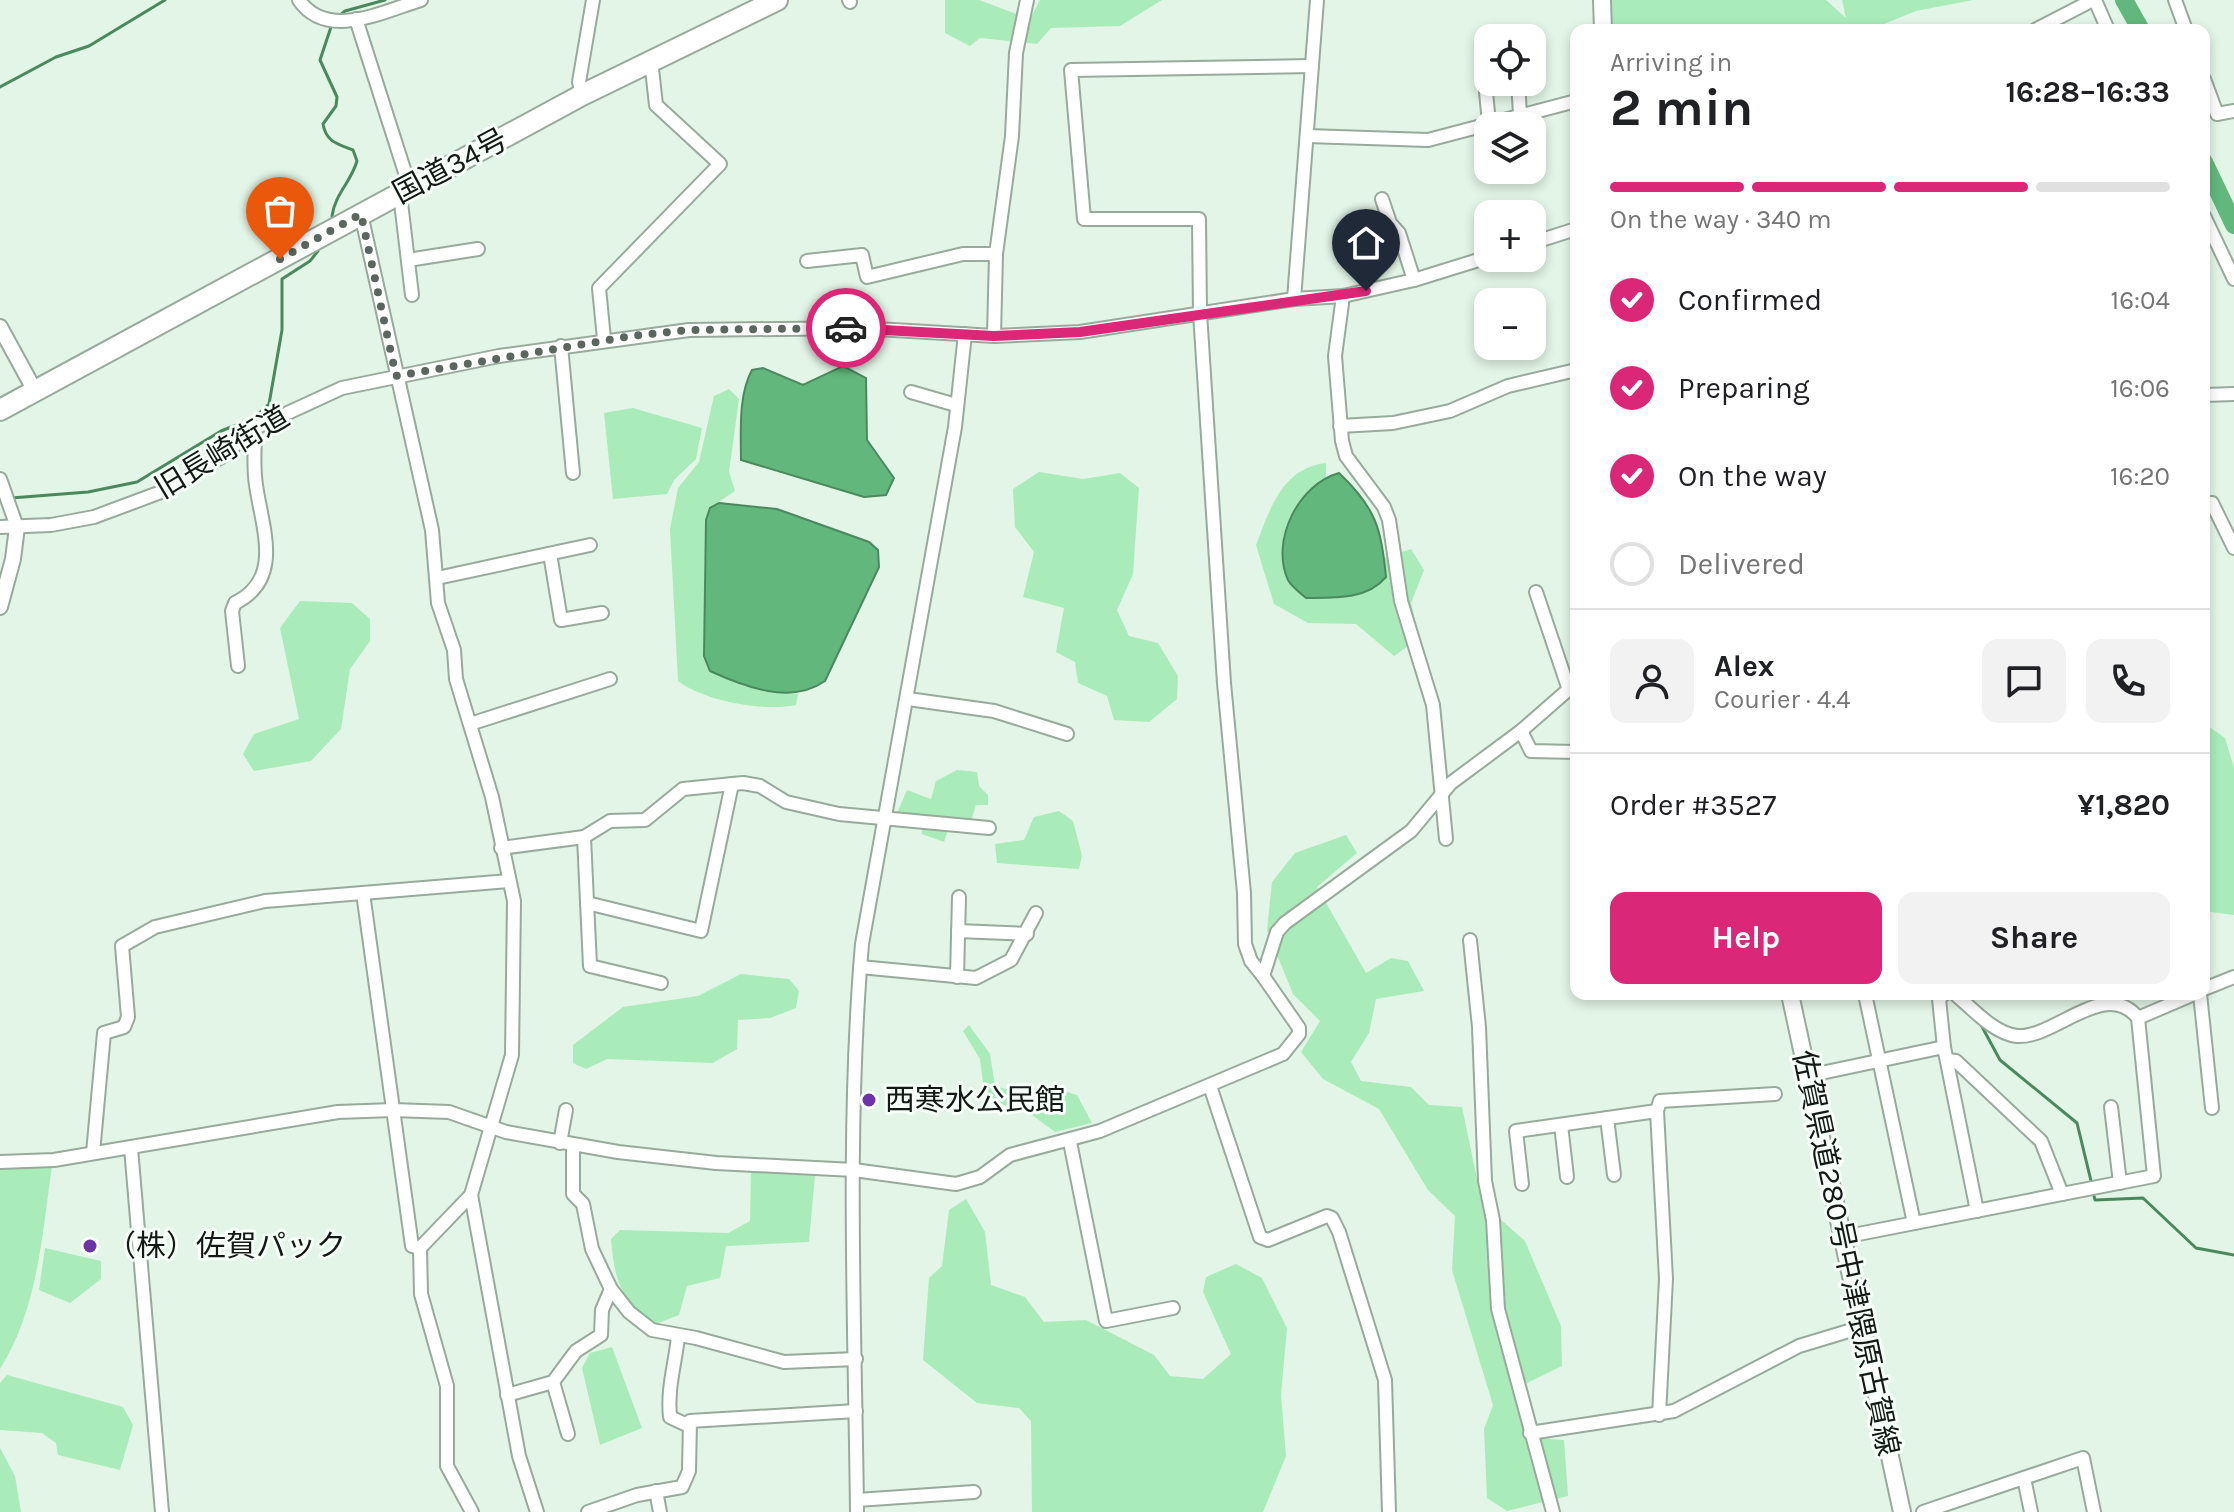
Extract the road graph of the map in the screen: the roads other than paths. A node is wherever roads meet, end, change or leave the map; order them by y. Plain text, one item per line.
1 (299, 0) edge
2 (421, 0) edge
3 (593, 0) edge
4 (777, 0) edge
5 (1027, 0) edge
6 (1317, 0) edge
7 (1602, 0) edge
8 (2094, 0) edge
9 (2175, 0) edge
10 (356, 19) junction
11 (1603, 24) edge
12 (2047, 24) edge
13 (2105, 24) edge
14 (2184, 24) edge
15 (651, 60) junction
16 (1312, 66) junction
17 (582, 95) junction
18 (2210, 95) edge
19 (1570, 102) edge
20 (2234, 111) edge
21 (1529, 112) edge
22 (1474, 127) edge
23 (1307, 136) junction
24 (405, 191) junction
25 (1382, 199) dead end
26 (361, 214) junction
27 (2210, 229) edge
28 (1570, 231) edge
29 (1546, 239) edge
30 (478, 249) dead end
31 (996, 254) junction
32 (408, 260) junction
33 (807, 261) dead end
34 (1474, 261) edge
35 (2234, 279) edge
36 (1414, 280) junction
37 (412, 295) dead end
38 (1343, 296) junction
39 (1294, 299) junction
40 (1200, 313) junction
41 (0, 327) edge
42 (965, 334) junction
43 (994, 336) junction
44 (604, 339) junction
45 (561, 346) junction
46 (1570, 371) edge
47 (396, 376) junction
48 (35, 391) junction
49 (911, 392) dead end
50 (2234, 394) edge
51 (2210, 395) edge
52 (956, 405) junction
53 (0, 410) edge
54 (1340, 426) junction
55 (255, 428) junction
56 (573, 473) dead end
57 (4, 491) edge
58 (2210, 503) edge
59 (0, 527) edge
60 (17, 527) junction
61 (590, 545) dead end
62 (2234, 548) edge
63 (550, 554) junction
64 (437, 578) junction
65 (1536, 592) dead end
66 (0, 607) edge
67 (602, 613) dead end
68 (238, 666) dead end
69 (610, 679) dead end
70 (1570, 682) edge
71 (1570, 689) edge
72 (908, 699) junction
73 (470, 724) junction
74 (1521, 731) junction
75 (1067, 734) dead end
76 (1570, 752) edge
77 (732, 784) junction
78 (1442, 796) junction
79 (883, 818) junction
80 (989, 828) dead end
81 (584, 837) junction
82 (1446, 839) dead end
83 (501, 848) junction
84 (509, 881) junction
85 (363, 893) junction
86 (959, 897) dead end
87 (587, 903) junction
88 (1036, 913) dead end
89 (958, 931) junction
90 (1027, 934) junction
91 (1470, 940) dead end
92 (860, 967) junction
93 (1263, 976) junction
94 (957, 977) junction
95 (2234, 977) edge
96 (661, 983) dead end
97 (2210, 987) edge
98 (1791, 1000) edge
99 (1866, 1000) edge
100 (1939, 1000) edge
101 (1962, 1000) edge
102 (2180, 1000) edge
103 (2201, 1000) edge
104 (2138, 1018) junction
105 (1946, 1053) junction
106 (1880, 1061) junction
107 (1807, 1076) junction
108 (1210, 1086) junction
109 (1775, 1094) dead end
110 (2111, 1107) dead end
111 (2212, 1108) dead end
112 (393, 1110) junction
113 (566, 1110) dead end
114 (1657, 1111) junction
115 (1607, 1118) junction
116 (491, 1125) junction
117 (1561, 1125) junction
118 (1070, 1142) junction
119 (567, 1144) junction
120 (131, 1148) junction
121 (93, 1153) junction
122 (0, 1162) edge
123 (854, 1170) junction
124 (1614, 1175) dead end
125 (1567, 1177) dead end
126 (2120, 1183) junction
127 (1522, 1184) dead end
128 (2062, 1194) junction
129 (471, 1195) junction
130 (1977, 1211) junction
131 (1914, 1223) junction
132 (1843, 1237) junction
133 (420, 1248) junction
134 (611, 1289) junction
135 (1173, 1308) dead end
136 (1862, 1327) junction
137 (678, 1337) junction
138 (856, 1359) junction
139 (553, 1382) junction
140 (507, 1395) junction
141 (856, 1411) junction
142 (1659, 1415) junction
143 (687, 1425) junction
144 (1530, 1433) junction
145 (568, 1434) dead end
146 (2024, 1478) junction
147 (656, 1491) junction
148 (974, 1492) dead end
149 (1963, 1498) junction
150 (857, 1506) edge
151 (162, 1512) edge
152 (472, 1512) edge
153 (537, 1512) edge
154 (588, 1512) edge
155 (660, 1512) edge
156 (1389, 1512) edge
157 (1553, 1512) edge
158 (1902, 1512) edge
159 (1923, 1512) edge
160 (1966, 1512) edge
161 (2031, 1512) edge
162 (2094, 1512) edge

1 - 10 street
2 - 10 street
3 - 17 street
4 - 15 highway, 国道34号
5 - 31 street
6 - 16 street
7 - 11 main road
8 - 12 street
8 - 13 street
9 - 14 street
10 - 24 street
15 - 17 highway, 国道34号
15 - 44 street
16 - 23 street
16 - 40 street
17 - 24 highway, 国道34号
18 - 20 street
19 - 21 street
22 - 23 street
23 - 39 street
24 - 26 highway, 国道34号
24 - 32 street
25 - 36 street
26 - 47 street
26 - 48 highway, 国道34号
27 - 35 street
28 - 29 street
30 - 32 street
31 - 33 street
31 - 43 street
32 - 37 street
34 - 36 street, 旧長崎街道
36 - 38 street, 旧長崎街道
38 - 39 street, 旧長崎街道
38 - 54 street
39 - 40 street, 旧長崎街道
40 - 43 street, 旧長崎街道
40 - 93 street
41 - 48 street
42 - 43 street, 旧長崎街道
42 - 44 street, 旧長崎街道
42 - 52 street
44 - 45 street, 旧長崎街道
45 - 47 street, 旧長崎街道
45 - 56 street
46 - 54 street
47 - 55 street, 旧長崎街道
47 - 64 street
48 - 53 highway, 国道34号
49 - 52 street
50 - 51 street
52 - 72 street
54 - 78 street
55 - 60 street, 旧長崎街道
55 - 68 street
57 - 60 street
58 - 62 street
59 - 60 street, 旧長崎街道
60 - 66 street
61 - 63 street
63 - 64 street
63 - 67 street
64 - 73 street
65 - 70 street
69 - 73 street
71 - 74 street
72 - 75 street
72 - 79 street
73 - 83 street
74 - 76 street
74 - 78 street
77 - 79 street
77 - 81 street
77 - 87 street
78 - 82 street
78 - 93 street
79 - 80 street
79 - 92 street
81 - 83 street
81 - 87 street
83 - 84 street
84 - 85 street
84 - 116 street
85 - 112 street
85 - 121 street
86 - 89 street
87 - 96 street
88 - 90 street
89 - 90 street
89 - 94 street
90 - 94 street
91 - 144 street
92 - 94 street
92 - 123 street
93 - 108 street
95 - 97 street
98 - 107 main road, 佐賀県道280号中津隈原古賀線
99 - 106 street
100 - 105 street
101 - 104 street
102 - 104 street
103 - 111 street
104 - 126 street
105 - 106 street
105 - 128 street
105 - 130 street
106 - 107 street
106 - 131 street
107 - 132 main road, 佐賀県道280号中津隈原古賀線
108 - 118 street
108 - 156 street
109 - 114 street
110 - 126 street
112 - 116 street
112 - 120 street
112 - 133 street
113 - 119 street
114 - 115 street
114 - 142 street
115 - 117 street
115 - 124 street
116 - 119 street
116 - 129 street
117 - 125 street
117 - 127 street
118 - 123 street
118 - 135 street
119 - 123 street
119 - 134 street
120 - 121 street
120 - 151 street
121 - 122 street
123 - 138 street
126 - 128 street
128 - 130 street
129 - 133 street
129 - 140 street
130 - 131 street
131 - 132 street
132 - 136 main road, 佐賀県道280号中津隈原古賀線
133 - 152 street
134 - 137 street
134 - 139 street
136 - 142 street
136 - 158 main road, 佐賀県道280号中津隈原古賀線
137 - 138 street
137 - 143 street
138 - 141 street
139 - 140 street
139 - 145 street
140 - 153 street
141 - 143 street
141 - 150 street
142 - 144 street
143 - 147 street
144 - 157 street
146 - 149 street
146 - 161 street
146 - 162 street
147 - 154 street
147 - 155 street
148 - 150 street
149 - 159 street
149 - 160 street

